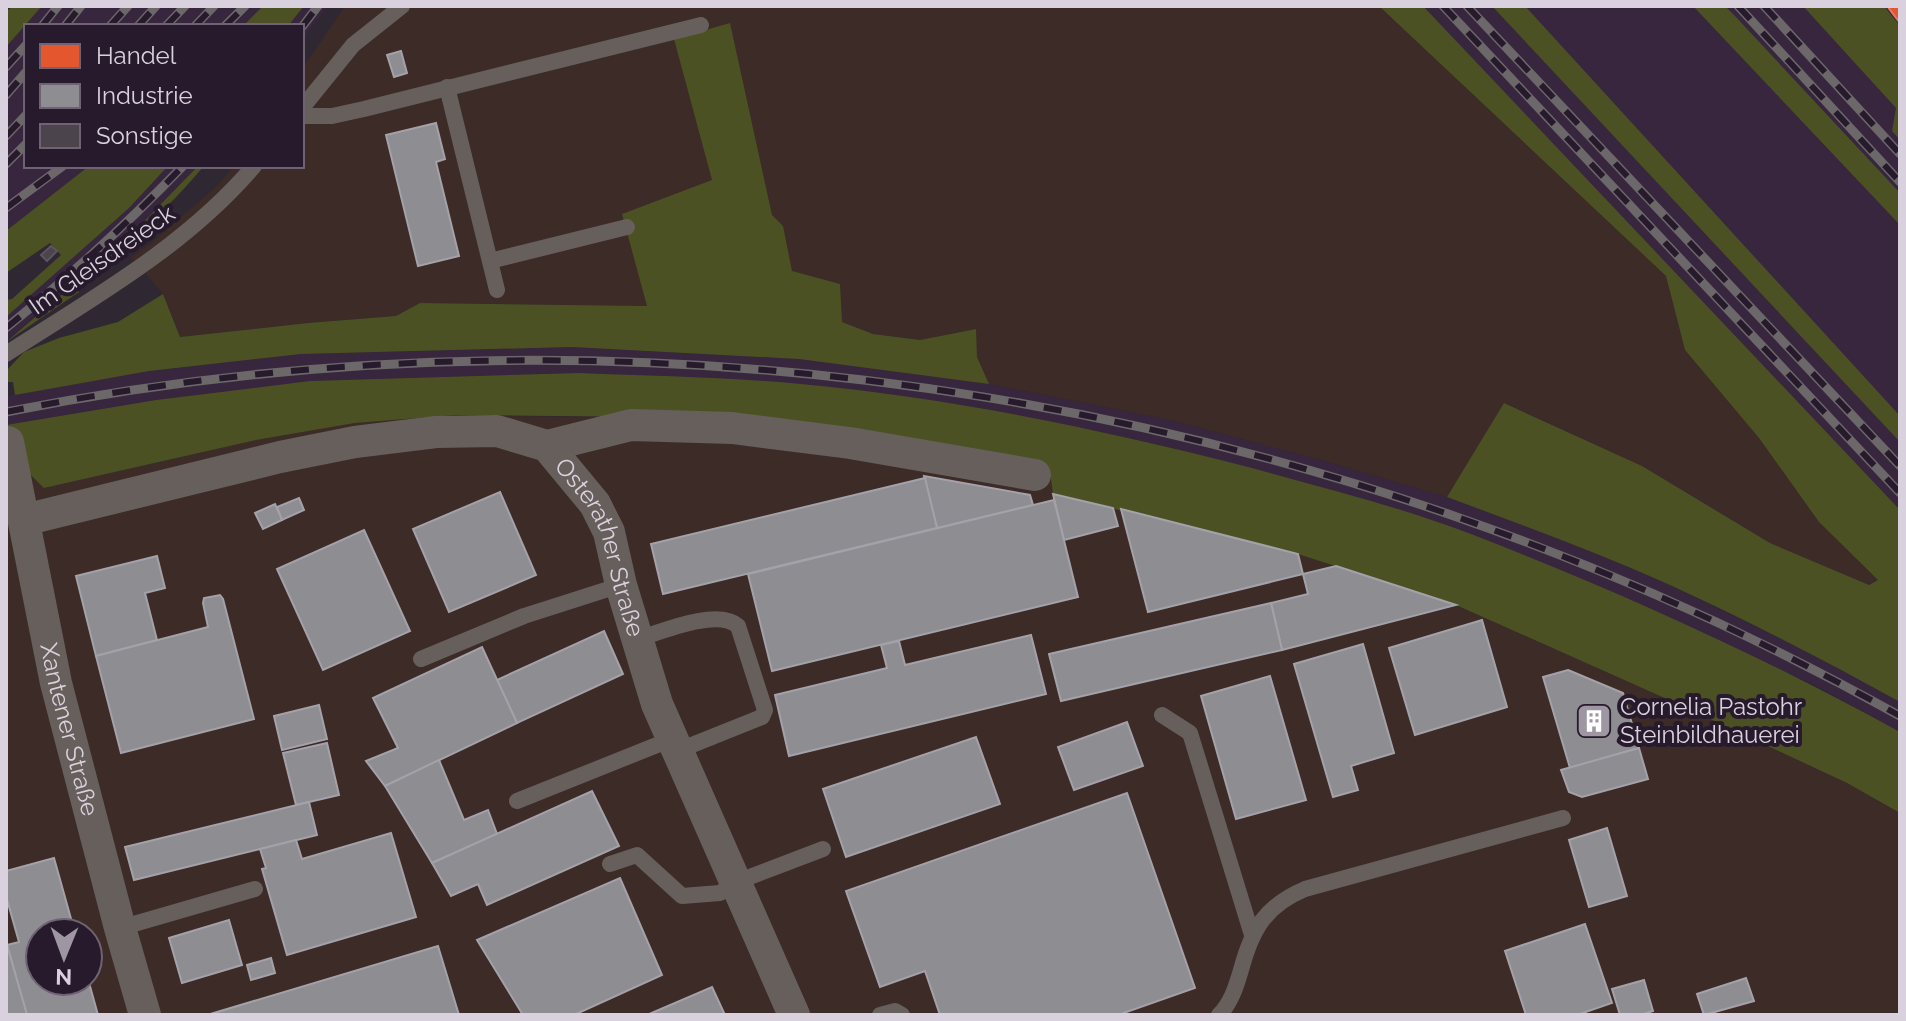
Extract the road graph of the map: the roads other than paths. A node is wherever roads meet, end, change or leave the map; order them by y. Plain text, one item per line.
1 (402, 6) edge
2 (701, 25) dead end
3 (447, 87) junction
4 (304, 106) edge
5 (304, 116) edge
6 (252, 168) edge
7 (627, 227) dead end
8 (490, 261) junction
9 (497, 290) dead end
10 (6, 354) edge
11 (8, 442) edge
12 (547, 446) junction
13 (1035, 475) dead end
14 (17, 510) edge
15 (621, 585) junction
16 (638, 639) junction
17 (421, 659) dead end
18 (1162, 715) dead end
19 (675, 745) junction
20 (517, 801) dead end
21 (1563, 818) dead end
22 (823, 849) dead end
23 (610, 864) dead end
24 (734, 883) junction
25 (255, 889) dead end
26 (120, 928) junction
27 (1252, 935) junction
28 (145, 1015) edge
29 (794, 1015) edge
30 (880, 1015) edge
31 (902, 1015) edge
32 (1219, 1015) edge

1 - 4 lane
2 - 3 lane
3 - 5 lane
3 - 8 lane
6 - 10 lane, Im Gleisdreieck
7 - 8 lane
8 - 9 lane
11 - 14 street, Xantener Straße
12 - 13 street
12 - 14 street, Osterather Straße
12 - 15 street, Osterather Straße
14 - 26 street, Xantener Straße
15 - 16 street, Osterather Straße
15 - 17 lane
16 - 19 street, Osterather Straße
16 - 19 lane
18 - 27 lane
19 - 20 lane
19 - 24 street, Osterather Straße
21 - 27 lane
22 - 24 lane
23 - 24 lane
24 - 29 street, Osterather Straße
25 - 26 lane
26 - 28 street, Xantener Straße
27 - 32 lane
30 - 31 lane

